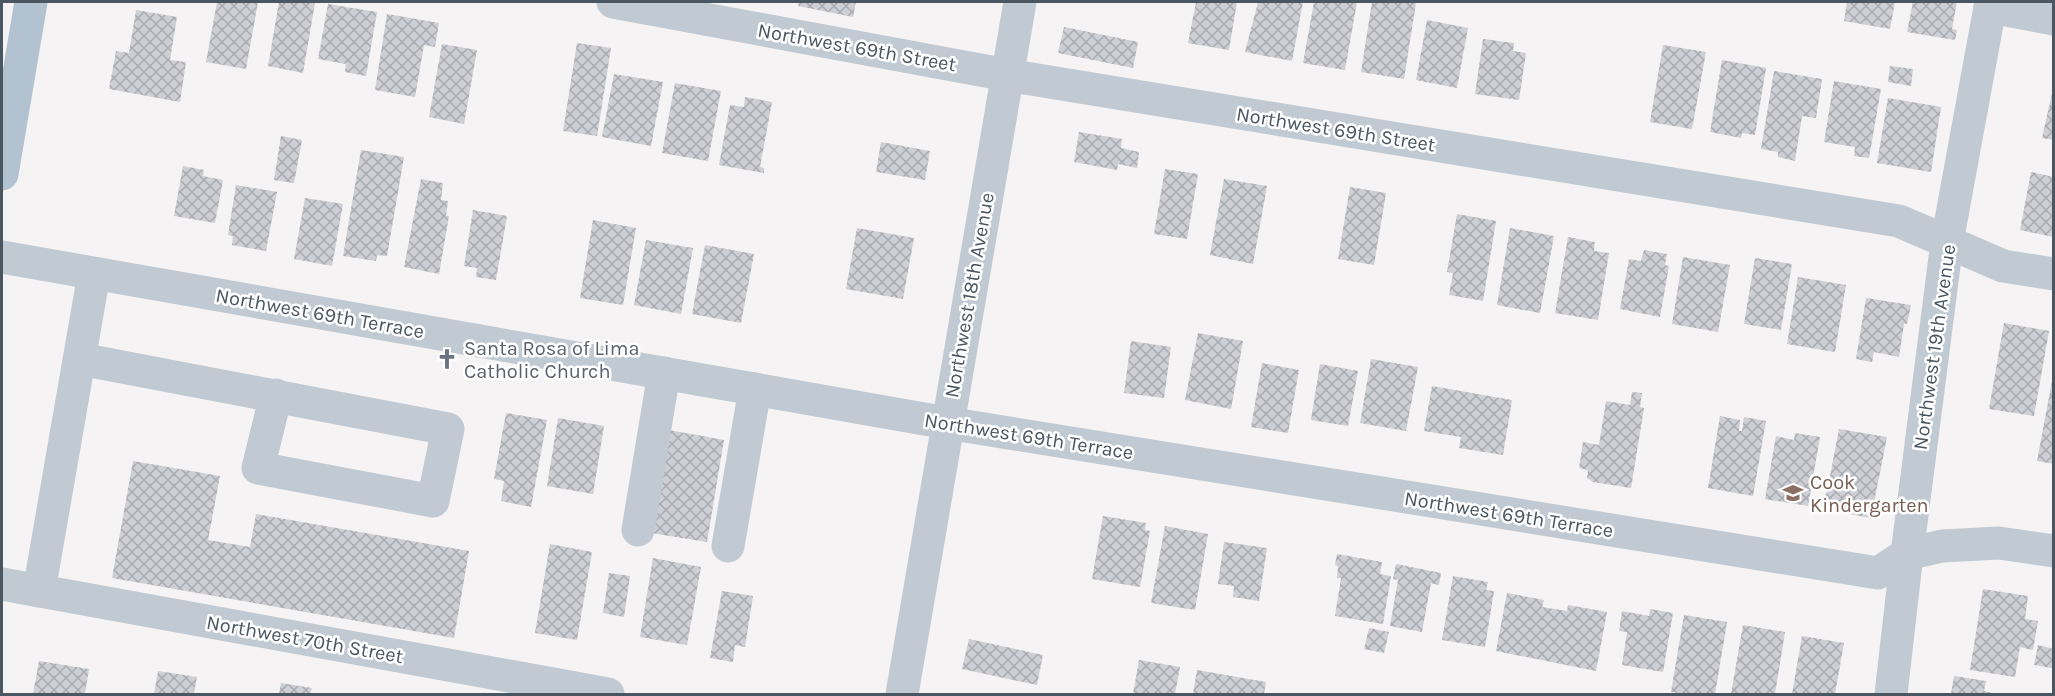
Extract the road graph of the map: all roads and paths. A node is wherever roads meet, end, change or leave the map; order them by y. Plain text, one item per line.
1 (31, 2) edge
2 (613, 2) edge
3 (1020, 2) edge
4 (1990, 4) edge
5 (2054, 19) edge
6 (1007, 75) junction
7 (2, 174) edge
8 (1947, 242) junction
9 (2, 257) edge
10 (94, 274) junction
11 (2054, 274) edge
12 (80, 359) junction
13 (664, 374) junction
14 (755, 389) junction
15 (276, 395) junction
16 (947, 423) junction
17 (638, 530) dead end
18 (728, 546) dead end
19 (2054, 551) edge
20 (1907, 554) junction
21 (2, 584) edge
22 (39, 591) junction
23 (608, 694) edge
24 (902, 694) edge
25 (1891, 694) edge

1 - 7 main road
2 - 6 street, Northwest 69th Street
3 - 6 street, Northwest 18th Avenue
4 - 5 street
4 - 8 street, Northwest 19th Avenue
6 - 8 street, Northwest 69th Street
6 - 16 street, Northwest 18th Avenue
8 - 11 street, Northwest 69th Street
8 - 20 street, Northwest 19th Avenue
9 - 10 street, Northwest 69th Terrace
10 - 12 street
10 - 13 street, Northwest 69th Terrace
12 - 15 street
12 - 22 street
13 - 14 street, Northwest 69th Terrace
13 - 17 street
14 - 16 street, Northwest 69th Terrace
14 - 18 street
15 - 15 street
16 - 20 street, Northwest 69th Terrace
16 - 24 street, Northwest 18th Avenue
19 - 20 street, Northwest 69th Terrace
20 - 25 street, Northwest 19th Avenue
21 - 22 street, Northwest 70th Street
22 - 23 street, Northwest 70th Street

